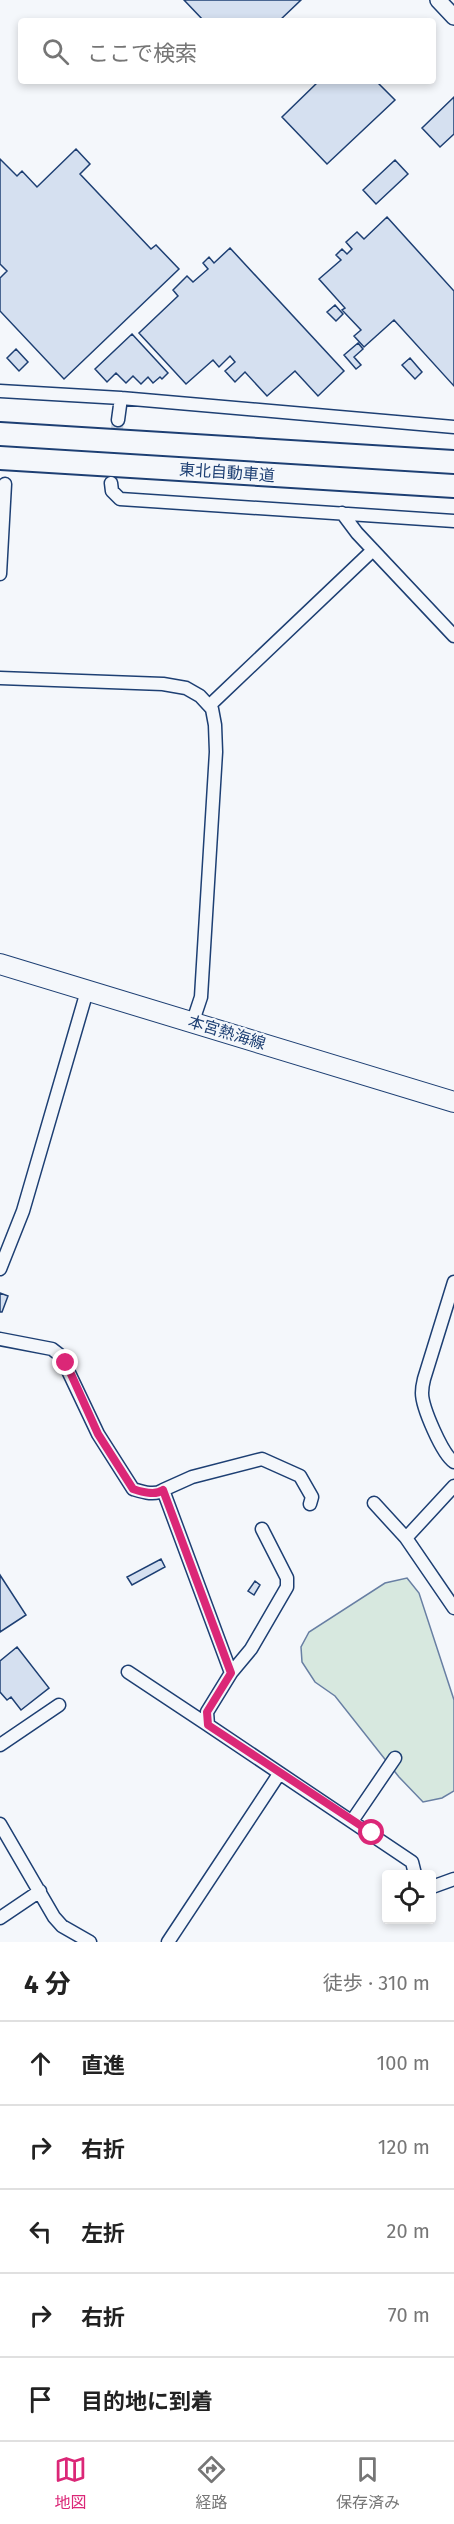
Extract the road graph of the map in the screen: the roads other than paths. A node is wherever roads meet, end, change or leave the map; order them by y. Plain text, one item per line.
1 (438, 0) edge
2 (454, 17) edge
3 (0, 391) edge
4 (121, 398) junction
5 (118, 420) tunnel mouth
6 (454, 427) edge
7 (0, 434) edge
8 (0, 458) edge
9 (454, 462) edge
10 (111, 483) dead end
11 (5, 484) dead end
12 (454, 486) edge
13 (342, 513) junction
14 (454, 521) edge
15 (373, 550) junction
16 (0, 574) edge
17 (454, 636) edge
18 (0, 678) edge
19 (210, 705) junction
20 (0, 964) edge
21 (87, 991) junction
22 (194, 1021) junction
23 (454, 1102) edge
24 (0, 1269) edge
25 (454, 1282) edge
26 (0, 1339) edge
27 (454, 1461) edge
28 (454, 1486) edge
29 (163, 1490) junction
30 (374, 1503) dead end
31 (310, 1504) dead end
32 (262, 1529) dead end
33 (406, 1538) junction
34 (454, 1608) edge
35 (128, 1672) dead end
36 (231, 1673) junction
37 (59, 1705) dead end
38 (208, 1725) junction
39 (0, 1745) edge
40 (395, 1758) dead end
41 (279, 1774) junction
42 (352, 1821) junction
43 (0, 1824) edge
44 (414, 1870) edge
45 (454, 1879) edge
46 (436, 1886) edge
47 (40, 1892) junction
48 (0, 1917) edge
49 (90, 1942) edge
50 (168, 1942) edge

1 - 2 street
3 - 4 street
4 - 5 street
4 - 6 street
7 - 9 highway, 東北自動車道
8 - 12 highway, 東北自動車道
10 - 13 street
11 - 16 street
13 - 14 street
13 - 15 street
15 - 17 street
15 - 19 street
18 - 19 street
19 - 22 street
20 - 21 main road, 本宮熱海線
21 - 22 main road, 本宮熱海線
21 - 24 street
22 - 23 main road, 本宮熱海線
25 - 27 street
26 - 29 street
28 - 33 street
29 - 31 street
29 - 36 street
30 - 33 street
32 - 36 street
33 - 34 street
35 - 38 street
36 - 38 street
37 - 39 street
38 - 41 street
40 - 42 street
41 - 42 street
41 - 50 street
42 - 44 street
43 - 47 street
45 - 46 street
47 - 48 street
47 - 49 street

